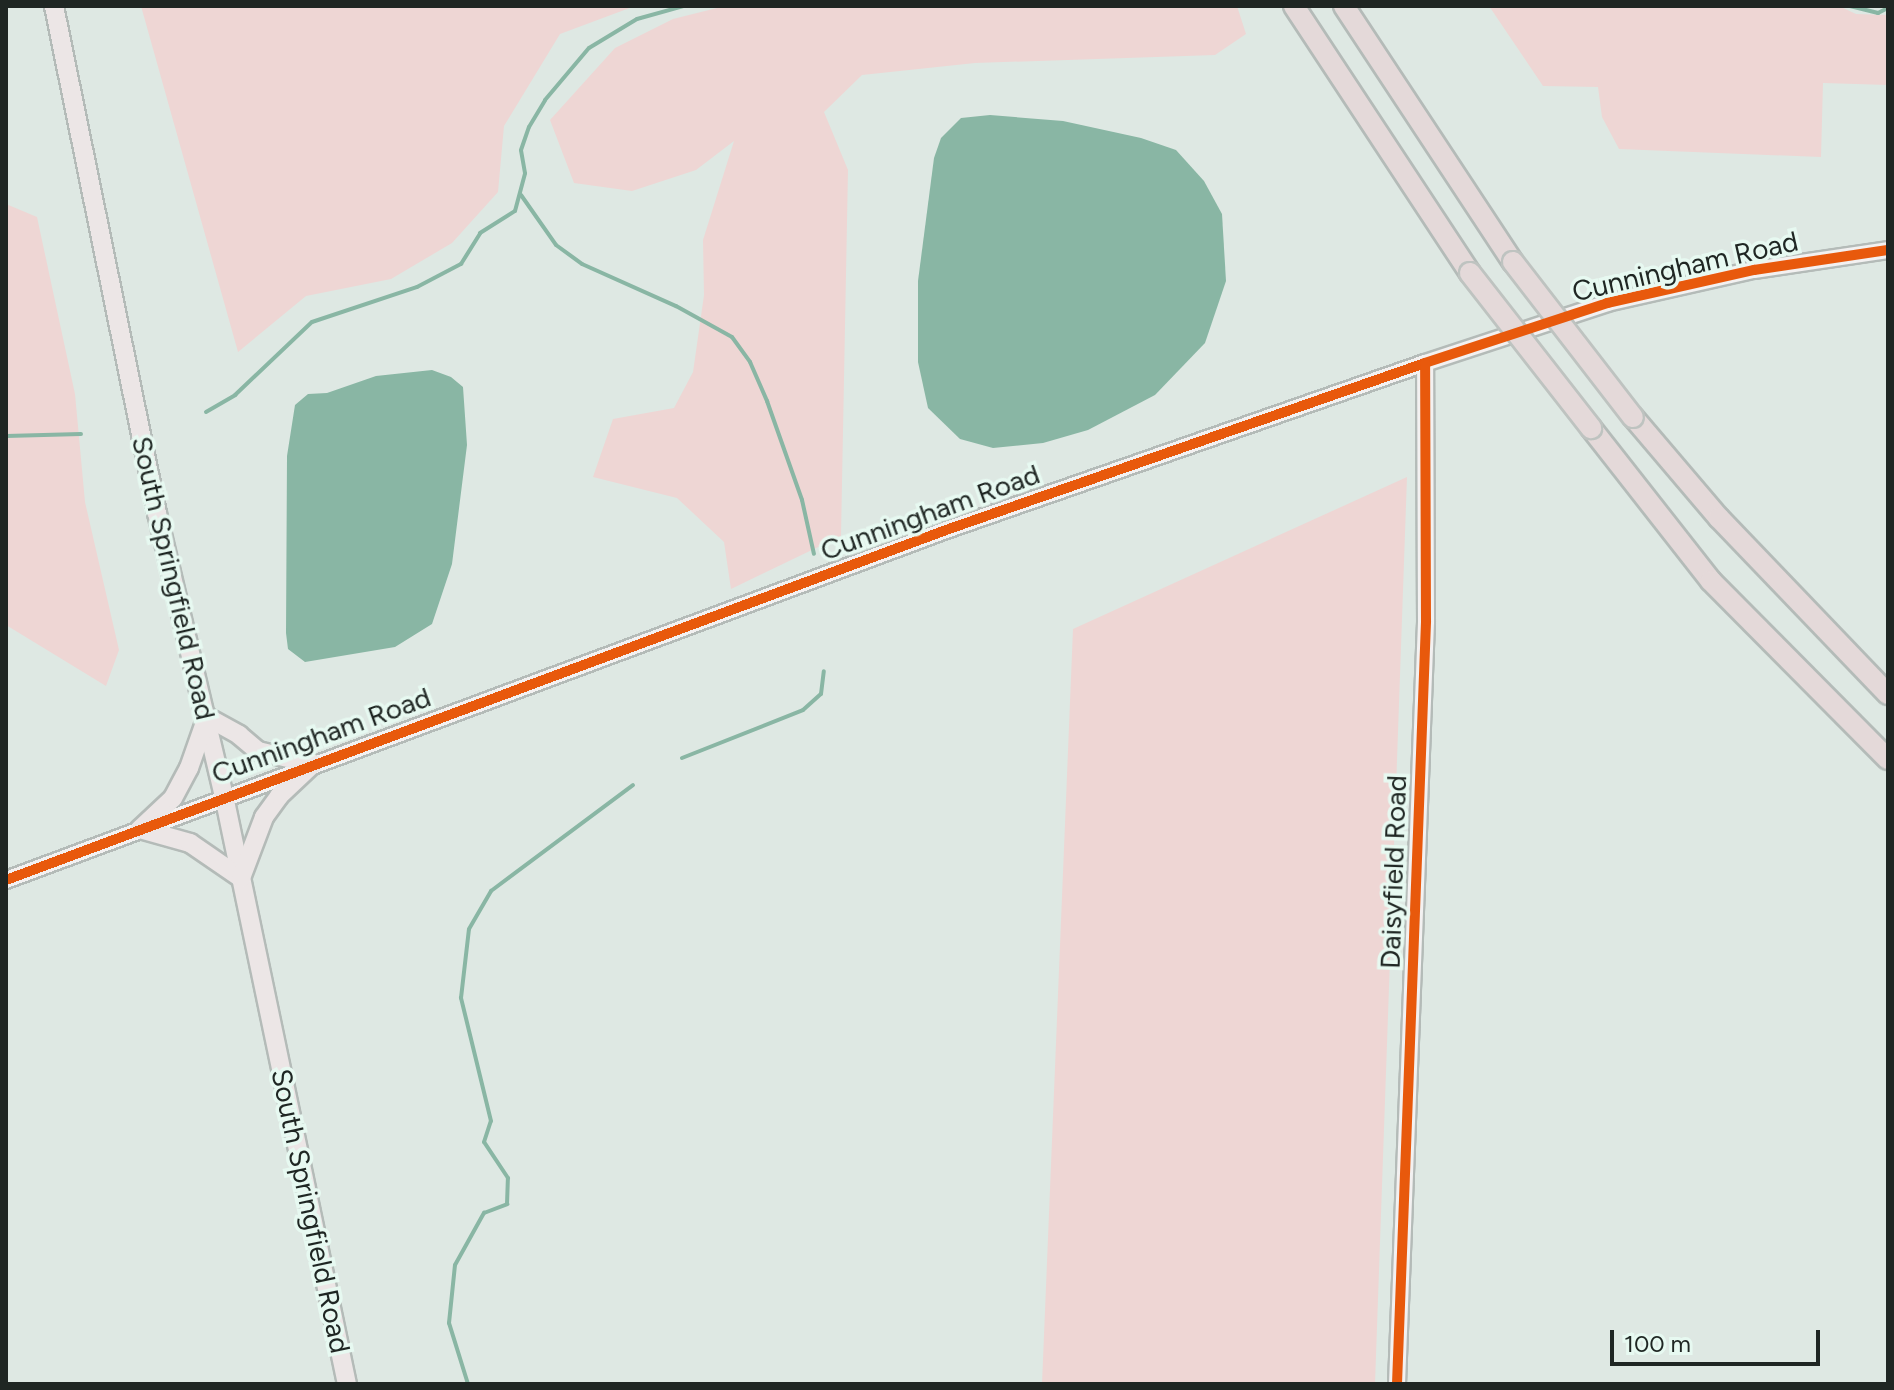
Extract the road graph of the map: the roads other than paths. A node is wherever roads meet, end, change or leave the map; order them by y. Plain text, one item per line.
1 (54, 6) edge
2 (1294, 6) edge
3 (1344, 6) edge
4 (1888, 250) edge
5 (1425, 363) junction
6 (1888, 694) edge
7 (207, 717) junction
8 (1888, 759) edge
9 (313, 764) junction
10 (224, 796) junction
11 (140, 829) junction
12 (241, 878) junction
13 (6, 880) edge
14 (347, 1384) edge
15 (1397, 1384) edge

1 - 7 main road, South Springfield Road
2 - 8 highway, bridge
3 - 6 highway, bridge
4 - 5 main road, Cunningham Road
5 - 9 main road, Cunningham Road
5 - 15 main road, Daisyfield Road
7 - 9 main road
7 - 10 main road, South Springfield Road
7 - 11 main road
9 - 10 main road, Cunningham Road
9 - 12 main road
10 - 11 main road, Cunningham Road
10 - 12 main road, South Springfield Road
11 - 12 main road
11 - 13 main road, Cunningham Road
12 - 14 main road, South Springfield Road

